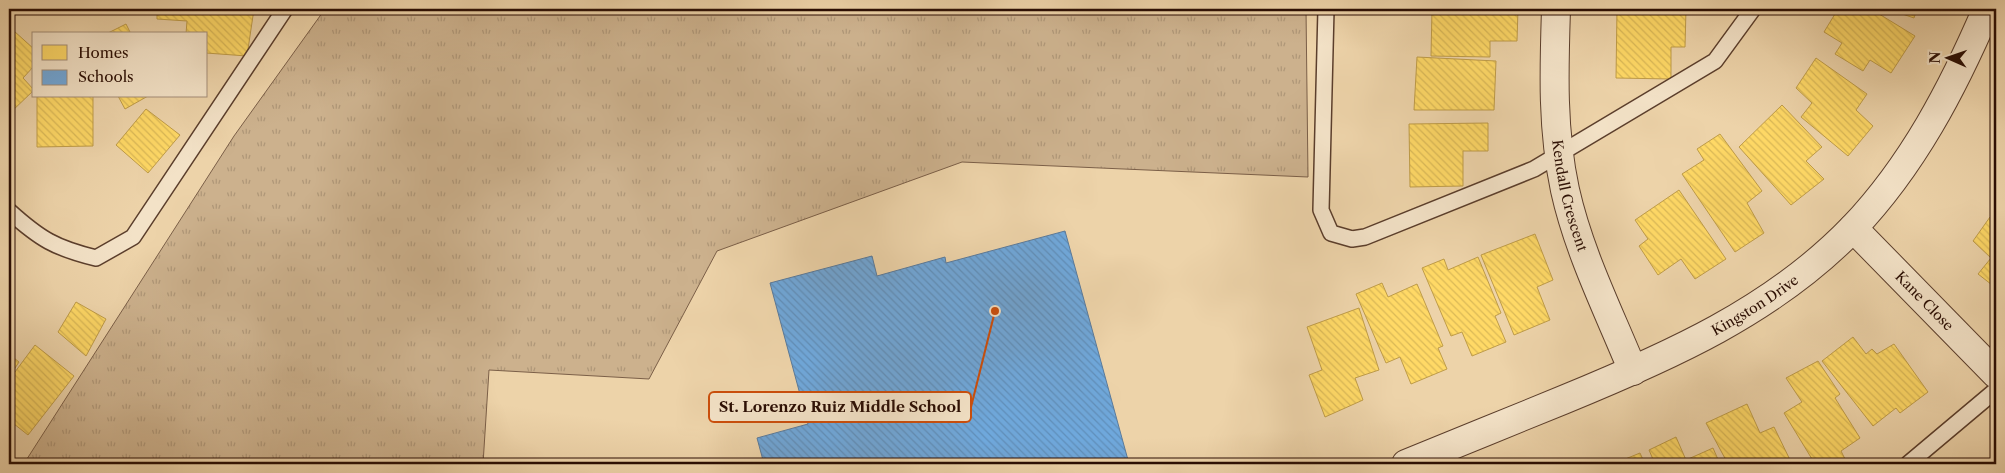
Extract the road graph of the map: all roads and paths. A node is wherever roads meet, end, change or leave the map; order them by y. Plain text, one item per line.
1 (285, 9) edge
2 (1326, 9) edge
3 (1556, 9) edge
4 (1753, 9) edge
5 (1987, 9) edge
6 (1559, 154) junction
7 (9, 211) edge
8 (1853, 228) junction
9 (1633, 371) junction
10 (1996, 374) edge
11 (1996, 390) edge
12 (1406, 464) edge
13 (1908, 464) edge

1 - 7 lane
2 - 6 lane
3 - 6 street, Kendall Crescent
4 - 6 lane
5 - 8 street, Kingston Drive
6 - 9 street, Kendall Crescent
8 - 9 street, Kingston Drive
8 - 10 street, Kane Close
9 - 12 street, Kingston Drive
11 - 13 lane

